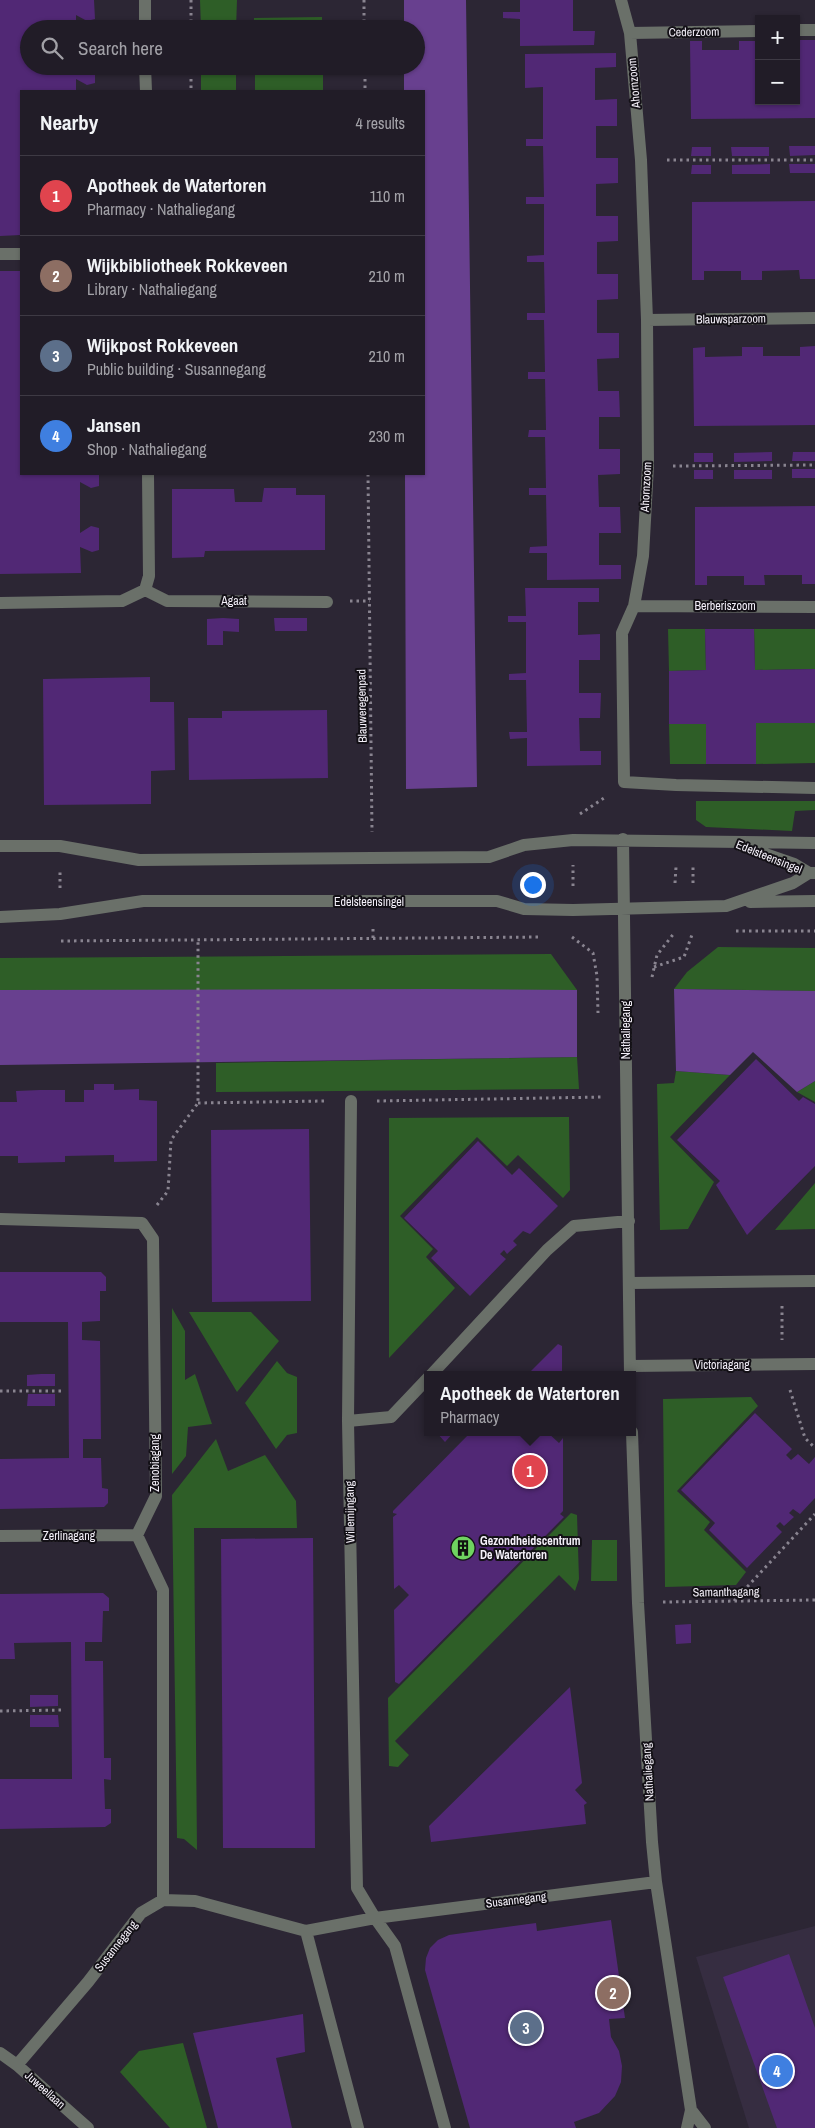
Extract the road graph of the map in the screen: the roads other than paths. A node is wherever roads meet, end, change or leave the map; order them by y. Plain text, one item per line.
1 (145, 0) edge
2 (621, 0) edge
3 (145, 20) edge
4 (800, 30) edge
5 (815, 30) edge
6 (755, 31) edge
7 (630, 33) junction
8 (145, 75) edge
9 (146, 90) edge
10 (0, 254) edge
11 (20, 254) edge
12 (815, 318) edge
13 (647, 320) junction
14 (148, 475) edge
15 (145, 590) junction
16 (327, 602) dead end
17 (0, 603) edge
18 (634, 606) junction
19 (815, 607) edge
20 (815, 788) edge
21 (623, 839) junction
22 (729, 841) junction
23 (815, 843) edge
24 (0, 846) edge
25 (812, 873) edge
26 (737, 902) junction
27 (815, 902) edge
28 (624, 910) junction
29 (0, 917) edge
30 (351, 1101) road end
31 (0, 1219) edge
32 (629, 1221) junction
33 (815, 1280) edge
34 (630, 1283) junction
35 (815, 1364) edge
36 (630, 1370) edge
37 (435, 1371) edge
38 (424, 1382) edge
39 (348, 1421) junction
40 (632, 1436) edge
41 (137, 1535) junction
42 (0, 1536) edge
43 (656, 1882) junction
44 (163, 1900) junction
45 (375, 1918) junction
46 (306, 1931) junction
47 (0, 2053) edge
48 (17, 2065) junction
49 (691, 2110) junction
50 (88, 2128) edge
51 (358, 2128) edge
52 (445, 2128) edge
53 (687, 2128) edge
54 (704, 2128) edge

1 - 3 street
2 - 7 street, Ahornzoom
4 - 5 street
6 - 7 street, Cederzoom
7 - 13 street, Ahornzoom
8 - 9 street
10 - 11 street
12 - 13 street, Blauwsparzoom
13 - 18 street, Ahornzoom
14 - 15 street
15 - 16 street, Agaat
15 - 17 street
18 - 19 street, Berberiszoom
18 - 20 street, Ahornzoom
21 - 22 street, Edelsteensingel
21 - 24 street, Edelsteensingel
21 - 28 street, Nathaliegang
22 - 23 street, Edelsteensingel
22 - 25 street, Edelsteensingel
25 - 26 street, Edelsteensingel
26 - 27 street, Edelsteensingel
26 - 28 street, Edelsteensingel
28 - 29 street, Edelsteensingel
28 - 32 street, Nathaliegang
30 - 39 street, Willemijngang
31 - 41 street, Zenobiagang
32 - 34 street, Nathaliegang
32 - 37 street
33 - 34 street
34 - 36 street, Nathaliegang
35 - 36 street, Victoriagang
38 - 39 street
39 - 45 street, Willemijngang
40 - 43 street, Nathaliegang
41 - 42 street, Zerlinagang
41 - 44 street
43 - 45 street, Susannegang
43 - 49 street, Nathaliegang
44 - 46 street, Susannegang
44 - 48 street, Susannegang
45 - 46 street, Susannegang
45 - 52 street
46 - 51 street
47 - 48 street, Juweellaan
48 - 50 street, Juweellaan
49 - 53 street, Nathaliegang
49 - 54 street, Nathaliegang

